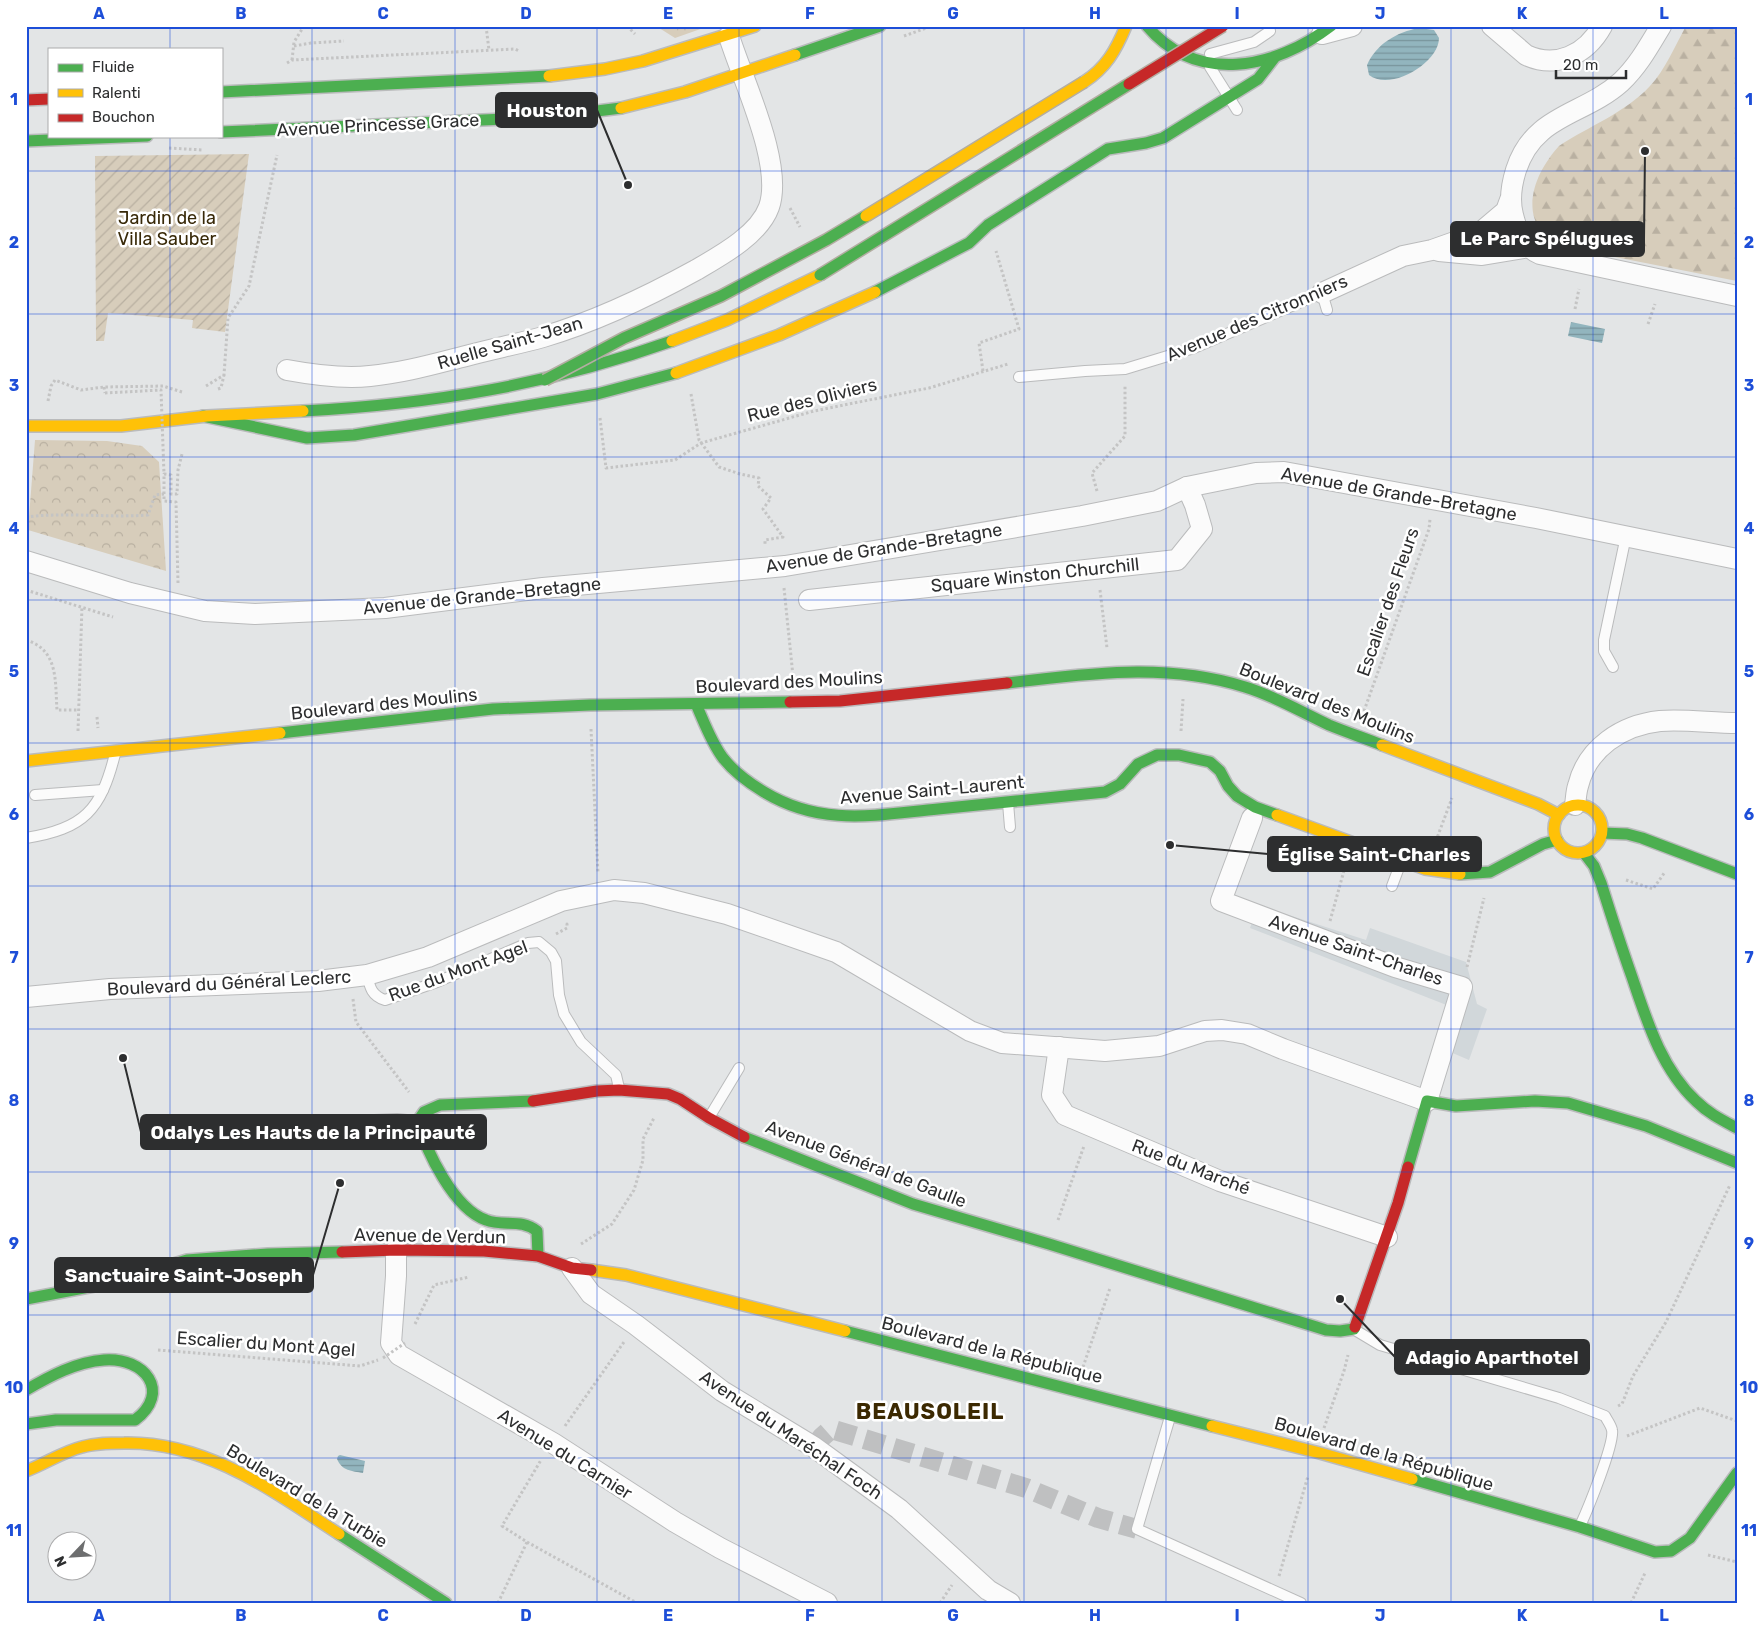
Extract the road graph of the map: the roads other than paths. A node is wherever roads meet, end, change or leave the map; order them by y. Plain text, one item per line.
1 (756, 26) edge
2 (880, 26) edge
3 (1126, 26) edge
4 (1147, 26) edge
5 (1223, 26) edge
6 (1352, 26) edge
7 (1492, 26) edge
8 (1602, 26) edge
9 (1660, 26) edge
10 (1330, 29) edge
11 (1270, 31) dead end
12 (729, 36) junction
13 (1275, 57) junction
14 (1192, 58) junction
15 (1207, 62) junction
16 (742, 73) junction
17 (222, 92) edge
18 (1228, 97) junction
19 (48, 99) edge
20 (26, 100) edge
21 (1237, 110) dead end
22 (222, 132) edge
23 (99, 138) edge
24 (26, 141) edge
25 (1510, 200) junction
26 (1529, 247) junction
27 (1432, 250) junction
28 (1737, 296) edge
29 (1324, 301) joint
30 (287, 370) dead end
31 (1020, 378) road end
32 (545, 380) junction
33 (204, 416) junction
34 (26, 426) edge
35 (1187, 487) junction
36 (1626, 536) junction
37 (1737, 558) edge
38 (26, 561) edge
39 (809, 600) dead end
40 (1613, 667) dead end
41 (696, 704) junction
42 (1737, 723) edge
43 (116, 752) junction
44 (26, 761) edge
45 (103, 790) junction
46 (34, 795) dead end
47 (1008, 802) junction
48 (1567, 810) junction
49 (1252, 818) dead end
50 (1010, 827) dead end
51 (1602, 833) junction
52 (26, 838) edge
53 (1556, 840) junction
54 (1584, 853) junction
55 (1402, 861) junction
56 (1737, 874) edge
57 (1392, 886) dead end
58 (359, 977) junction
59 (26, 997) edge
60 (1060, 1047) junction
61 (739, 1068) dead end
62 (620, 1090) junction
63 (1427, 1101) junction
64 (421, 1116) junction
65 (709, 1118) junction
66 (235, 1126) dead end
67 (1737, 1128) edge
68 (1735, 1163) edge
69 (1387, 1237) junction
70 (396, 1250) junction
71 (538, 1256) junction
72 (572, 1268) junction
73 (26, 1299) edge
74 (1354, 1329) junction
75 (26, 1390) edge
76 (1170, 1415) junction
77 (26, 1424) edge
78 (26, 1471) edge
79 (1737, 1473) edge
80 (1580, 1527) junction
81 (446, 1603) edge
82 (827, 1603) edge
83 (1010, 1603) edge
84 (1301, 1603) edge

1 - 12 main road
2 - 16 main road, Avenue Princesse Grace
3 - 32 main road, bridge
4 - 14 main road
5 - 32 main road, bridge
6 - 10 street
7 - 8 street
9 - 25 street
10 - 13 main road
11 - 14 lane
12 - 16 street, Ruelle Saint-Jean
12 - 17 main road
13 - 15 main road
13 - 18 main road
14 - 15 main road
15 - 18 lane
16 - 22 main road, Avenue Princesse Grace
16 - 30 street, Ruelle Saint-Jean
18 - 21 lane
18 - 33 main road
19 - 20 main road
23 - 24 main road
25 - 26 street
25 - 27 street, Avenue des Citronniers
26 - 27 street, Avenue des Citronniers
26 - 28 street
27 - 29 street, Avenue des Citronniers
29 - 31 lane, Avenue des Citronniers
32 - 33 main road
33 - 34 main road
35 - 36 street, Avenue de Grande-Bretagne
35 - 38 street, Avenue de Grande-Bretagne
35 - 39 street, Square Winston Churchill
36 - 37 street, Avenue de Grande-Bretagne
36 - 40 lane
41 - 43 main road, Boulevard des Moulins
41 - 47 main road, Avenue Saint-Laurent
41 - 48 main road, Boulevard des Moulins
42 - 48 street
43 - 44 main road, Boulevard des Moulins
43 - 45 lane
45 - 46 lane
45 - 52 lane
47 - 50 lane
47 - 55 main road, Avenue Saint-Laurent
48 - 51 main road
48 - 53 main road
49 - 63 street, Avenue Saint-Charles
51 - 54 main road
51 - 56 main road
53 - 54 main road
53 - 55 main road
54 - 67 main road
55 - 57 lane
58 - 59 street, Boulevard du Général Leclerc
58 - 60 street, Boulevard du Général Leclerc
58 - 62 lane, Rue du Mont Agel
60 - 63 street, Boulevard du Général Leclerc
60 - 69 street, Rue du Marché
61 - 65 lane
62 - 64 main road, Avenue Général de Gaulle
62 - 65 main road, Avenue Général de Gaulle
63 - 68 main road, Boulevard du Général Leclerc
63 - 69 main road
64 - 66 lane
64 - 71 main road
65 - 74 main road, Avenue Général de Gaulle
69 - 74 main road
70 - 71 main road, Avenue de Verdun
70 - 73 main road, Avenue de Verdun
70 - 82 street, Avenue du Carnier
71 - 72 main road, Avenue de Verdun
72 - 76 main road, Boulevard de la République
72 - 83 street, Avenue du Maréchal Foch
74 - 80 lane
75 - 77 main road
76 - 80 main road, Boulevard de la République
76 - 84 lane
78 - 81 main road, Boulevard de la Turbie
79 - 80 main road, Boulevard de la République

